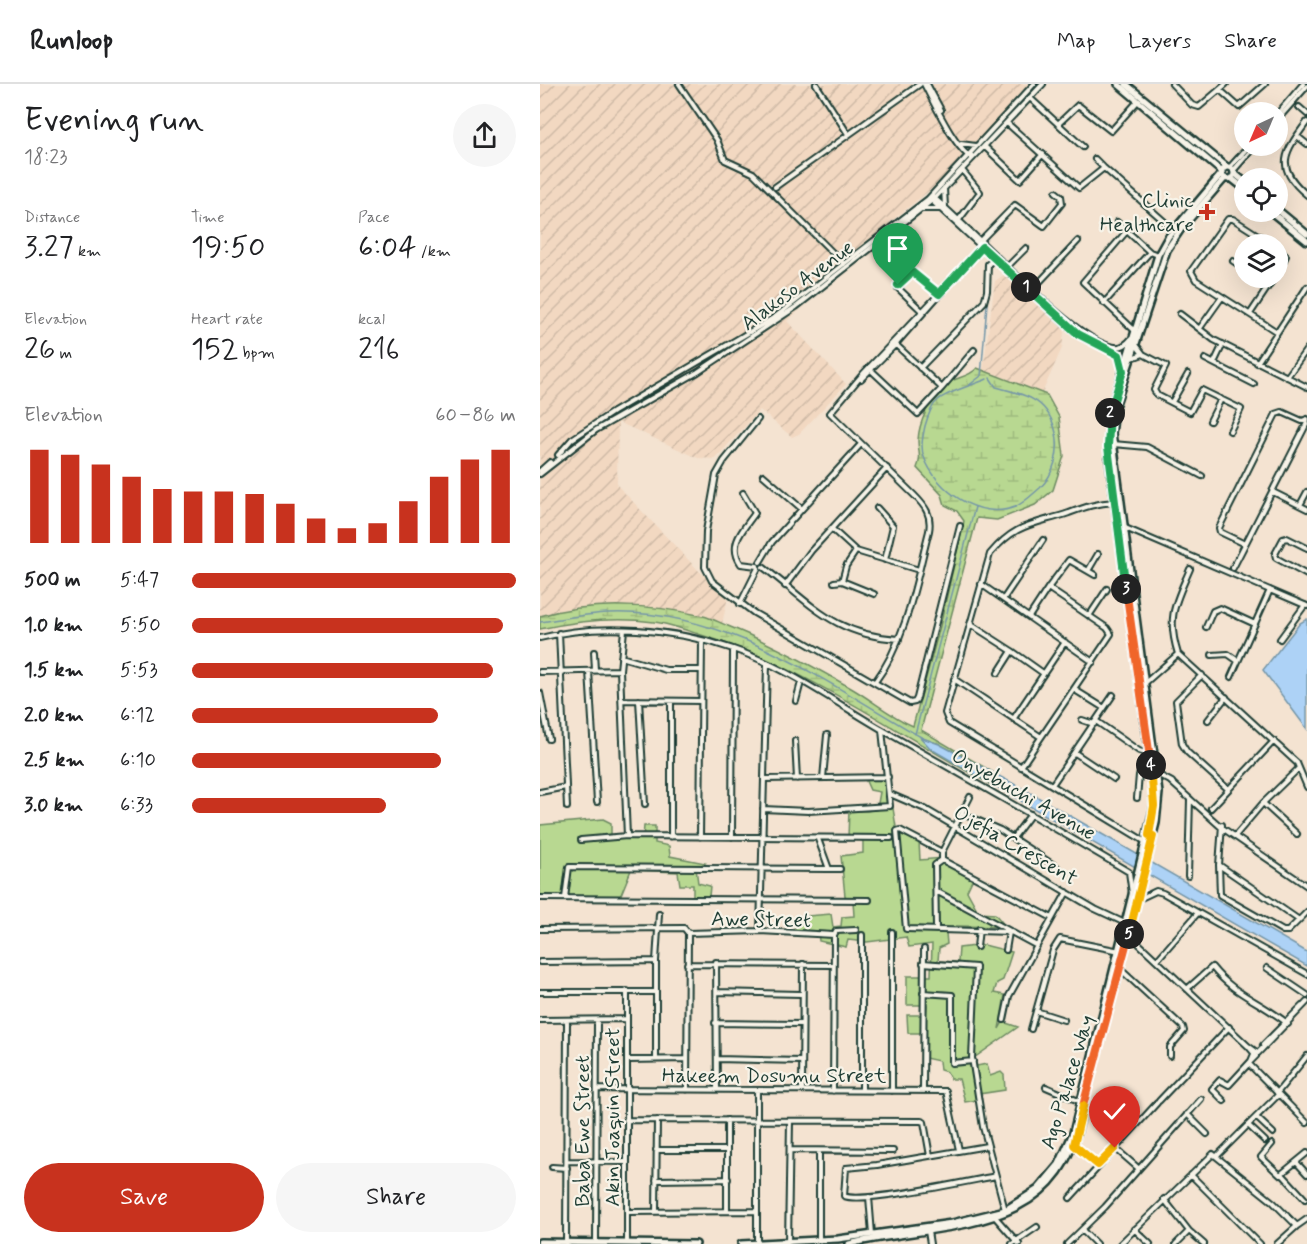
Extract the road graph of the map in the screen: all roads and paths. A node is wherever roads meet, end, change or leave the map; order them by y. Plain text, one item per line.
1 (679, 84) edge
2 (816, 84) edge
3 (924, 84) edge
4 (1034, 84) edge
5 (1043, 84) edge
6 (1118, 84) edge
7 (1126, 84) edge
8 (1172, 84) edge
9 (1226, 84) edge
10 (1265, 84) edge
11 (1305, 85) edge
12 (1130, 90) junction
13 (1220, 90) junction
14 (1030, 98) junction
15 (1138, 101) junction
16 (1288, 103) edge
17 (1288, 106) edge
18 (1299, 107) dead end
19 (1307, 114) edge
20 (1307, 122) edge
21 (1007, 123) junction
22 (1058, 124) junction
23 (848, 134) junction
24 (1297, 136) junction
25 (1307, 144) edge
26 (960, 145) junction
27 (977, 145) junction
28 (984, 146) junction
29 (1083, 147) dead end
30 (1043, 154) junction
31 (968, 155) junction
32 (1242, 156) edge
33 (1245, 156) edge
34 (974, 157) junction
35 (1095, 159) dead end
36 (1104, 168) junction
37 (959, 169) junction
38 (1228, 172) junction
39 (1234, 176) edge
40 (1234, 178) edge
41 (775, 187) dead end
42 (945, 188) junction
43 (1056, 192) dead end
44 (1307, 195) edge
45 (931, 198) junction
46 (920, 209) junction
47 (945, 211) junction
48 (1288, 218) edge
49 (958, 221) junction
50 (1117, 222) dead end
51 (1283, 222) edge
52 (1174, 230) junction
53 (1126, 232) junction
54 (1256, 234) edge
55 (1307, 234) edge
56 (1078, 241) dead end
57 (1307, 241) edge
58 (982, 244) junction
59 (1026, 248) dead end
60 (1150, 252) junction
61 (1158, 255) junction
62 (995, 259) junction
63 (844, 264) junction
64 (1007, 268) junction
65 (1307, 287) edge
66 (1268, 288) edge
67 (1033, 289) junction
68 (939, 294) junction
69 (1222, 297) junction
70 (1104, 303) junction
71 (922, 312) junction
72 (1180, 314) dead end
73 (1250, 314) junction
74 (1200, 328) junction
75 (1134, 332) junction
76 (1277, 332) junction
77 (894, 344) junction
78 (1223, 344) junction
79 (1137, 346) junction
80 (1307, 349) edge
81 (974, 350) dead end
82 (725, 351) junction
83 (1143, 354) junction
84 (1132, 358) junction
85 (1205, 359) dead end
86 (1214, 363) junction
87 (1257, 363) junction
88 (920, 368) junction
89 (870, 369) junction
90 (1123, 371) junction
91 (1188, 375) dead end
92 (1287, 377) junction
93 (664, 384) junction
94 (1254, 384) dead end
95 (1307, 387) edge
96 (942, 388) junction
97 (667, 389) junction
98 (1221, 399) junction
99 (1172, 403) junction
100 (758, 419) dead end
101 (1210, 421) dead end
102 (1305, 422) edge
103 (1230, 431) dead end
104 (571, 440) junction
105 (575, 444) junction
106 (861, 444) junction
107 (1112, 444) junction
108 (887, 468) junction
109 (540, 472) edge
110 (763, 475) dead end
111 (1202, 476) dead end
112 (1273, 492) junction
113 (1307, 492) edge
114 (743, 493) dead end
115 (1115, 502) junction
116 (1300, 505) junction
117 (878, 508) dead end
118 (802, 509) junction
119 (1307, 509) edge
120 (960, 526) dead end
121 (1122, 527) junction
122 (832, 529) junction
123 (1043, 540) dead end
124 (1245, 544) junction
125 (1307, 548) edge
126 (856, 551) junction
127 (1098, 554) dead end
128 (885, 560) junction
129 (759, 566) junction
130 (1233, 568) dead end
131 (1190, 569) dead end
132 (919, 570) junction
133 (1088, 571) junction
134 (1095, 575) dead end
135 (1307, 575) edge
136 (842, 581) junction
137 (834, 582) dead end
138 (981, 584) junction
139 (785, 586) junction
140 (1048, 588) junction
141 (1107, 589) dead end
142 (1270, 590) junction
143 (874, 594) dead end
144 (1004, 598) junction
145 (740, 604) junction
146 (1306, 605) edge
147 (1089, 616) junction
148 (1029, 617) junction
149 (970, 624) junction
150 (1255, 624) junction
151 (1206, 627) dead end
152 (624, 630) junction
153 (559, 633) junction
154 (540, 638) edge
155 (899, 639) junction
156 (1280, 639) dead end
157 (702, 642) junction
158 (1065, 642) junction
159 (733, 648) junction
160 (1012, 651) junction
161 (594, 652) dead end
162 (1178, 654) junction
163 (1212, 655) dead end
164 (621, 657) junction
165 (1238, 661) junction
166 (1094, 662) junction
167 (767, 664) junction
168 (595, 670) junction
169 (620, 670) junction
170 (701, 670) junction
171 (561, 671) junction
172 (589, 671) junction
173 (540, 672) edge
174 (998, 673) dead end
175 (1043, 673) junction
176 (1202, 675) junction
177 (1231, 677) dead end
178 (954, 679) junction
179 (875, 681) junction
180 (801, 682) junction
181 (1144, 683) junction
182 (1075, 690) junction
183 (540, 693) edge
184 (1113, 695) dead end
185 (1226, 697) junction
186 (622, 700) junction
187 (639, 700) junction
188 (671, 701) junction
189 (701, 701) junction
190 (796, 701) dead end
191 (1104, 708) junction
192 (1014, 718) junction
193 (1082, 720) dead end
194 (1208, 720) dead end
195 (1095, 723) junction
196 (882, 729) junction
197 (827, 735) dead end
198 (1041, 737) junction
199 (549, 739) dead end
200 (795, 741) dead end
201 (1274, 741) junction
202 (1075, 753) junction
203 (1149, 754) junction
204 (1151, 766) junction
205 (1021, 767) junction
206 (1298, 769) junction
207 (1157, 774) junction
208 (888, 777) junction
209 (823, 778) junction
210 (764, 779) junction
211 (797, 779) junction
212 (1114, 779) dead end
213 (1052, 785) junction
214 (566, 787) junction
215 (1307, 787) edge
216 (1227, 789) junction
217 (540, 792) edge
218 (891, 794) junction
219 (970, 797) dead end
220 (1137, 798) dead end
221 (1190, 799) junction
222 (597, 802) dead end
223 (1263, 803) junction
224 (645, 804) dead end
225 (567, 807) dead end
226 (1211, 808) dead end
227 (763, 809) junction
228 (963, 814) junction
229 (1031, 814) junction
230 (1222, 826) junction
231 (954, 828) junction
232 (1297, 834) dead end
233 (1151, 835) junction
234 (627, 836) junction
235 (1235, 836) junction
236 (671, 837) junction
237 (700, 837) junction
238 (732, 837) junction
239 (762, 837) junction
240 (891, 838) dead end
241 (1013, 838) junction
242 (818, 839) junction
243 (581, 840) dead end
244 (1147, 842) junction
245 (1147, 851) junction
246 (942, 852) junction
247 (942, 860) junction
248 (1220, 865) junction
249 (1057, 867) dead end
250 (760, 868) junction
251 (829, 869) junction
252 (840, 869) dead end
253 (1188, 876) dead end
254 (1307, 886) edge
255 (936, 891) junction
256 (1068, 892) junction
257 (1137, 895) junction
258 (540, 897) edge
259 (565, 898) junction
260 (759, 899) junction
261 (869, 900) dead end
262 (1307, 912) edge
263 (659, 914) dead end
264 (1197, 914) junction
265 (1052, 918) junction
266 (1299, 920) junction
267 (1127, 924) junction
268 (658, 928) junction
269 (936, 928) junction
270 (540, 929) edge
271 (979, 929) junction
272 (856, 930) dead end
273 (760, 931) junction
274 (892, 932) dead end
275 (1010, 932) junction
276 (688, 933) junction
277 (834, 935) junction
278 (862, 935) dead end
279 (1128, 938) junction
280 (1037, 946) junction
281 (977, 948) dead end
282 (924, 949) dead end
283 (1006, 950) dead end
284 (1120, 951) junction
285 (1157, 960) junction
286 (656, 961) junction
287 (540, 962) edge
288 (716, 962) junction
289 (923, 963) junction
290 (687, 964) junction
291 (803, 964) junction
292 (833, 965) junction
293 (1119, 968) junction
294 (1267, 968) dead end
295 (1307, 974) edge
296 (1187, 989) junction
297 (627, 991) junction
298 (540, 992) edge
299 (656, 992) junction
300 (717, 992) junction
301 (923, 993) junction
302 (801, 994) junction
303 (1307, 995) edge
304 (1305, 1004) edge
305 (1036, 1011) junction
306 (627, 1019) junction
307 (540, 1020) edge
308 (567, 1020) junction
309 (597, 1020) junction
310 (1004, 1020) dead end
311 (1064, 1020) dead end
312 (716, 1023) junction
313 (1287, 1023) junction
314 (802, 1024) junction
315 (1229, 1027) junction
316 (1031, 1029) dead end
317 (1255, 1053) junction
318 (1170, 1056) dead end
319 (656, 1059) junction
320 (687, 1059) junction
321 (717, 1059) junction
322 (628, 1060) junction
323 (1306, 1060) edge
324 (802, 1061) junction
325 (973, 1061) junction
326 (1250, 1063) junction
327 (1046, 1087) dead end
328 (598, 1089) junction
329 (627, 1089) junction
330 (717, 1089) junction
331 (687, 1090) junction
332 (757, 1090) junction
333 (802, 1090) junction
334 (862, 1090) junction
335 (923, 1090) junction
336 (833, 1091) junction
337 (892, 1091) junction
338 (1277, 1094) junction
339 (1201, 1099) dead end
340 (1224, 1101) dead end
341 (1081, 1102) junction
342 (1187, 1114) junction
343 (1257, 1118) junction
344 (626, 1120) junction
345 (657, 1120) junction
346 (727, 1120) junction
347 (757, 1120) junction
348 (790, 1120) junction
349 (1307, 1122) edge
350 (1249, 1126) junction
351 (1273, 1133) dead end
352 (1207, 1134) dead end
353 (1265, 1141) dead end
354 (1272, 1144) dead end
355 (1074, 1145) junction
356 (987, 1146) junction
357 (1115, 1148) junction
358 (656, 1150) junction
359 (727, 1150) junction
360 (790, 1150) junction
361 (959, 1150) junction
362 (819, 1151) junction
363 (893, 1151) dead end
364 (1307, 1153) edge
365 (930, 1156) junction
366 (1217, 1156) junction
367 (567, 1161) junction
368 (595, 1162) junction
369 (626, 1162) junction
370 (1297, 1163) junction
371 (1098, 1165) junction
372 (552, 1167) dead end
373 (1138, 1167) junction
374 (567, 1168) junction
375 (1283, 1174) junction
376 (1307, 1174) edge
377 (1191, 1175) junction
378 (996, 1176) junction
379 (728, 1179) junction
380 (656, 1180) junction
381 (869, 1197) junction
382 (1070, 1198) dead end
383 (1305, 1198) dead end
384 (1164, 1199) junction
385 (1005, 1210) junction
386 (726, 1211) junction
387 (756, 1211) junction
388 (627, 1212) junction
389 (656, 1212) junction
390 (995, 1218) junction
391 (1307, 1219) edge
392 (1297, 1226) junction
393 (1037, 1227) dead end
394 (1134, 1229) junction
395 (927, 1230) junction
396 (1082, 1230) junction
397 (1189, 1231) junction
398 (872, 1234) junction
399 (819, 1241) junction
400 (881, 1241) edge
401 (540, 1242) edge
402 (596, 1242) junction
403 (627, 1242) junction
404 (846, 1242) edge
405 (1069, 1242) edge
406 (566, 1243) edge
407 (757, 1243) edge
408 (788, 1243) edge
409 (1016, 1243) edge
410 (696, 1244) edge
411 (741, 1244) edge
412 (930, 1244) edge
413 (1075, 1244) edge
414 (1096, 1244) edge
415 (1120, 1244) edge
416 (1150, 1244) edge
417 (1176, 1244) edge
418 (1203, 1244) edge
419 (1260, 1244) edge
420 (1277, 1244) edge

1 - 63 street
2 - 23 street
3 - 23 street
3 - 26 street
4 - 27 street, Alakoso Avenue
5 - 14 street, Alakoso Avenue
6 - 12 main road
7 - 12 main road
8 - 13 street
9 - 13 street
10 - 13 street
11 - 16 street
11 - 17 street
12 - 15 main road
12 - 38 main road
14 - 21 street, Alakoso Avenue
14 - 22 street
15 - 22 street
15 - 38 main road
18 - 19 street
20 - 24 street
21 - 28 street, Alakoso Avenue
21 - 30 street
22 - 29 street
23 - 41 street
24 - 25 street
24 - 44 street
26 - 27 street
26 - 31 street
26 - 37 street
27 - 31 street, Alakoso Avenue
28 - 30 street
28 - 34 street, Alakoso Avenue
30 - 36 street
31 - 34 street
31 - 37 street, Alakoso Avenue
32 - 38 street
33 - 38 street
34 - 37 street, Alakoso Avenue
35 - 36 street
36 - 52 street
37 - 42 street, Alakoso Avenue
37 - 45 street, Alakoso Avenue
37 - 49 street
38 - 39 main road
38 - 40 main road
38 - 52 main road
38 - 79 main road
42 - 45 street, Alakoso Avenue
42 - 47 street
43 - 58 street
45 - 46 street, Alakoso Avenue
45 - 47 street
45 - 63 street, Alakoso Avenue
46 - 47 street
46 - 82 street, Alakoso Avenue
47 - 49 street
47 - 58 street
48 - 55 main road
49 - 58 street
50 - 53 street
51 - 57 main road
52 - 61 main road
53 - 60 street
53 - 70 street
54 - 69 street
56 - 67 street
58 - 62 street
58 - 64 street
58 - 68 street
59 - 64 street
60 - 61 street
60 - 70 street
61 - 75 main road
62 - 64 street
62 - 88 street
63 - 82 street, Alakoso Avenue
64 - 67 street
64 - 90 street
65 - 76 street
66 - 73 street
67 - 75 street
68 - 71 street
68 - 71 street
69 - 73 street
69 - 74 street
70 - 75 street
71 - 77 street
72 - 74 street
73 - 76 street
74 - 78 street
75 - 90 main road
76 - 87 street
77 - 88 street
77 - 89 street
78 - 86 street
78 - 87 street
79 - 83 street
79 - 84 main road
80 - 92 street
81 - 96 street
82 - 93 street, Alakoso Avenue
82 - 97 street, Alakoso Avenue
83 - 84 street
83 - 99 street
84 - 107 main road
85 - 86 street
86 - 94 street
87 - 92 street
88 - 96 street
89 - 96 street
89 - 106 street
90 - 115 main road
91 - 99 street
92 - 95 street
93 - 97 street
93 - 104 street, Alakoso Avenue
97 - 105 street, Alakoso Avenue
98 - 99 street
98 - 101 street
98 - 103 street
100 - 145 street
102 - 112 street
102 - 124 street
104 - 105 street
104 - 109 street, Alakoso Avenue
105 - 109 street, Alakoso Avenue
106 - 108 street
106 - 118 street
107 - 111 street
107 - 121 main road
108 - 122 street
108 - 132 street
110 - 118 street
112 - 116 street
112 - 124 street
113 - 116 street
114 - 129 street
115 - 138 street
115 - 203 main road
116 - 119 street
117 - 128 street
118 - 129 street
120 - 179 street
121 - 142 street
121 - 181 main road
122 - 126 street
122 - 139 street
123 - 144 street
124 - 130 street
125 - 135 street
126 - 128 street
126 - 136 street
127 - 133 street
128 - 132 street
129 - 139 street
129 - 145 street
131 - 162 street
132 - 155 street
133 - 134 street
133 - 140 street
136 - 137 street
136 - 143 street
138 - 144 street
138 - 149 street
139 - 155 street
140 - 147 street
140 - 148 street
141 - 147 street
142 - 146 street
142 - 150 street
144 - 148 street
145 - 179 street
146 - 156 street
147 - 166 street
148 - 158 street
149 - 160 street
149 - 178 street
150 - 151 street
150 - 165 street
152 - 153 street, Onyebuchi Avenue
152 - 157 street, Onyebuchi Avenue
152 - 164 street
153 - 154 street, Onyebuchi Avenue
153 - 171 street
155 - 179 street
157 - 159 street, Onyebuchi Avenue
157 - 170 street
158 - 166 street
158 - 175 street
159 - 167 street, Onyebuchi Avenue
159 - 238 street
160 - 174 street
160 - 175 street
161 - 168 street
162 - 176 street
162 - 181 street
163 - 165 street
164 - 169 street
164 - 170 street
165 - 177 street
166 - 182 street
167 - 180 street, Onyebuchi Avenue
167 - 210 street
168 - 169 street
168 - 172 street
169 - 186 street
170 - 189 street
171 - 172 street
171 - 173 street
171 - 214 street
172 - 222 street
175 - 192 street
176 - 185 street
176 - 216 street
178 - 192 street
178 - 205 street
180 - 190 street
180 - 196 street, Onyebuchi Avenue
181 - 207 main road
182 - 191 street
182 - 198 street
183 - 199 street
184 - 191 street
185 - 194 street
185 - 201 street
186 - 187 street
186 - 234 street
187 - 188 street
187 - 224 street
188 - 189 street
188 - 236 street
189 - 237 street
191 - 195 street
192 - 198 street
193 - 195 street
195 - 202 street
195 - 203 street
196 - 208 street
196 - 229 street, Onyebuchi Avenue
197 - 209 street
198 - 205 street
200 - 211 street
201 - 206 street
201 - 216 street
202 - 212 street
202 - 213 street
203 - 204 main road
204 - 220 street
204 - 233 main road
205 - 213 street
206 - 215 street
206 - 223 street
207 - 221 street
207 - 233 main road
208 - 209 street
208 - 218 street
209 - 211 street
210 - 211 street
210 - 227 street
213 - 244 street
214 - 217 street
214 - 225 street
216 - 226 street
218 - 227 street
218 - 231 street, Ojefia Crescent
219 - 228 street
221 - 230 street
221 - 253 street
223 - 232 street
223 - 235 street
227 - 239 street
228 - 231 street
228 - 241 street
229 - 241 street
229 - 257 street, Onyebuchi Avenue
230 - 235 street
230 - 248 street
231 - 246 street
231 - 256 street, Ojefia Crescent
233 - 244 main road
233 - 245 main road
234 - 236 street
234 - 243 street
235 - 254 street
236 - 237 street
237 - 238 street
238 - 239 street
239 - 242 street
239 - 250 street
240 - 242 street
241 - 249 street
242 - 251 street
244 - 245 main road
245 - 257 main road
246 - 247 street
246 - 269 street
247 - 255 street
247 - 265 street
248 - 266 street
248 - 266 street
250 - 251 street
250 - 259 street
250 - 260 street
251 - 252 street
255 - 269 street
255 - 275 street
256 - 265 street
256 - 267 street, Ojefia Crescent
257 - 264 street
257 - 267 main road, Ago Palace Way
257 - 279 main road, Ago Palace Way
258 - 259 street
259 - 260 street
260 - 261 street
260 - 273 street
262 - 266 street
263 - 268 street
264 - 285 street
264 - 295 street
265 - 280 street
267 - 284 main road, Ago Palace Way
268 - 270 street, Awe Street
268 - 276 street, Awe Street
268 - 286 street
269 - 271 street
271 - 275 street
271 - 281 street
272 - 277 street, Awe Street
273 - 276 street, Awe Street
273 - 277 street, Awe Street
274 - 337 street
275 - 280 street
275 - 283 street
276 - 290 street
277 - 292 street
278 - 334 street
279 - 285 street
279 - 293 main road, Ago Palace Way
280 - 310 street
282 - 289 street
284 - 305 street
284 - 341 main road, Ago Palace Way
285 - 296 street
286 - 287 street
286 - 299 street
288 - 290 street
288 - 291 street
288 - 300 street
289 - 301 street
289 - 325 street
290 - 320 street
291 - 292 street
291 - 302 street
292 - 336 street
293 - 318 street
293 - 355 main road, Ago Palace Way
294 - 303 street
296 - 313 street
296 - 315 street
297 - 298 street
297 - 299 street
297 - 306 street, Akin Joaquin Street
299 - 319 street
300 - 302 street
300 - 312 street
301 - 325 street
301 - 335 street
302 - 314 street
304 - 313 street
305 - 311 street
305 - 316 street
306 - 309 street
306 - 322 street, Akin Joaquin Street
307 - 308 street
308 - 309 street
308 - 367 street
309 - 328 street, Baba Ewe Street
312 - 314 street
312 - 321 street
313 - 317 street
314 - 324 street
315 - 317 street
315 - 357 street
317 - 326 street
319 - 320 street
319 - 322 street
320 - 331 street
321 - 324 street
321 - 330 street
322 - 329 street, Akin Joaquin Street
323 - 338 street
324 - 333 street
325 - 356 street
326 - 338 street
326 - 340 street
327 - 341 street
328 - 329 street, Hakeem Dosumu Street
328 - 368 street, Baba Ewe Street
329 - 331 street, Hakeem Dosumu Street
329 - 344 street, Akin Joaquin Street
330 - 331 street, Hakeem Dosumu Street
330 - 332 street, Hakeem Dosumu Street
332 - 333 street, Hakeem Dosumu Street
332 - 347 street
333 - 336 street, Hakeem Dosumu Street
334 - 336 street, Hakeem Dosumu Street
334 - 337 street, Hakeem Dosumu Street
335 - 337 street, Hakeem Dosumu Street
335 - 361 street, Hakeem Dosumu Street
338 - 343 street
338 - 349 street
339 - 342 street
341 - 385 main road, Ago Palace Way
342 - 352 street
342 - 373 street
343 - 350 street
343 - 351 street
344 - 345 street
344 - 369 street, Akin Joaquin Street
345 - 346 street
345 - 358 street
346 - 347 street
346 - 359 street
347 - 348 street
347 - 387 street
348 - 360 street
348 - 365 street
350 - 353 street
350 - 366 street
354 - 375 street
355 - 371 street
355 - 390 main road, Ago Palace Way
356 - 361 street
356 - 378 street
357 - 371 street
357 - 373 street
358 - 359 street
358 - 380 street
359 - 379 street
360 - 362 street
360 - 408 street
361 - 365 street
362 - 363 street
362 - 399 street
364 - 370 street
365 - 381 street
366 - 377 street
366 - 392 street
367 - 368 street
367 - 374 street
368 - 369 street
368 - 402 street, Baba Ewe Street
369 - 388 street, Akin Joaquin Street
370 - 375 street
370 - 376 street
371 - 382 street
372 - 374 street
373 - 396 street
374 - 406 street
375 - 383 street
377 - 384 street
377 - 419 street
378 - 381 street
378 - 385 street
379 - 380 street
379 - 386 street
380 - 389 street
381 - 398 street
384 - 394 street
384 - 397 street
385 - 398 main road, Ago Palace Way
386 - 387 street
386 - 389 street
387 - 407 street
388 - 389 street
388 - 403 street, Akin Joaquin Street
390 - 395 main road, Ago Palace Way
390 - 409 street
391 - 392 street
392 - 420 street
393 - 409 street
394 - 415 street
394 - 416 street
395 - 400 main road, Ago Palace Way
395 - 412 street
396 - 405 street
396 - 414 street
397 - 417 street
397 - 418 street
398 - 404 main road, Ago Palace Way
399 - 404 main road, Ago Palace Way
399 - 408 main road, Ago Palace Way
400 - 404 main road, Ago Palace Way
401 - 406 main road
402 - 403 main road
402 - 406 main road
403 - 410 main road
405 - 413 street
407 - 408 main road, Ago Palace Way
407 - 411 main road, Ago Palace Way

